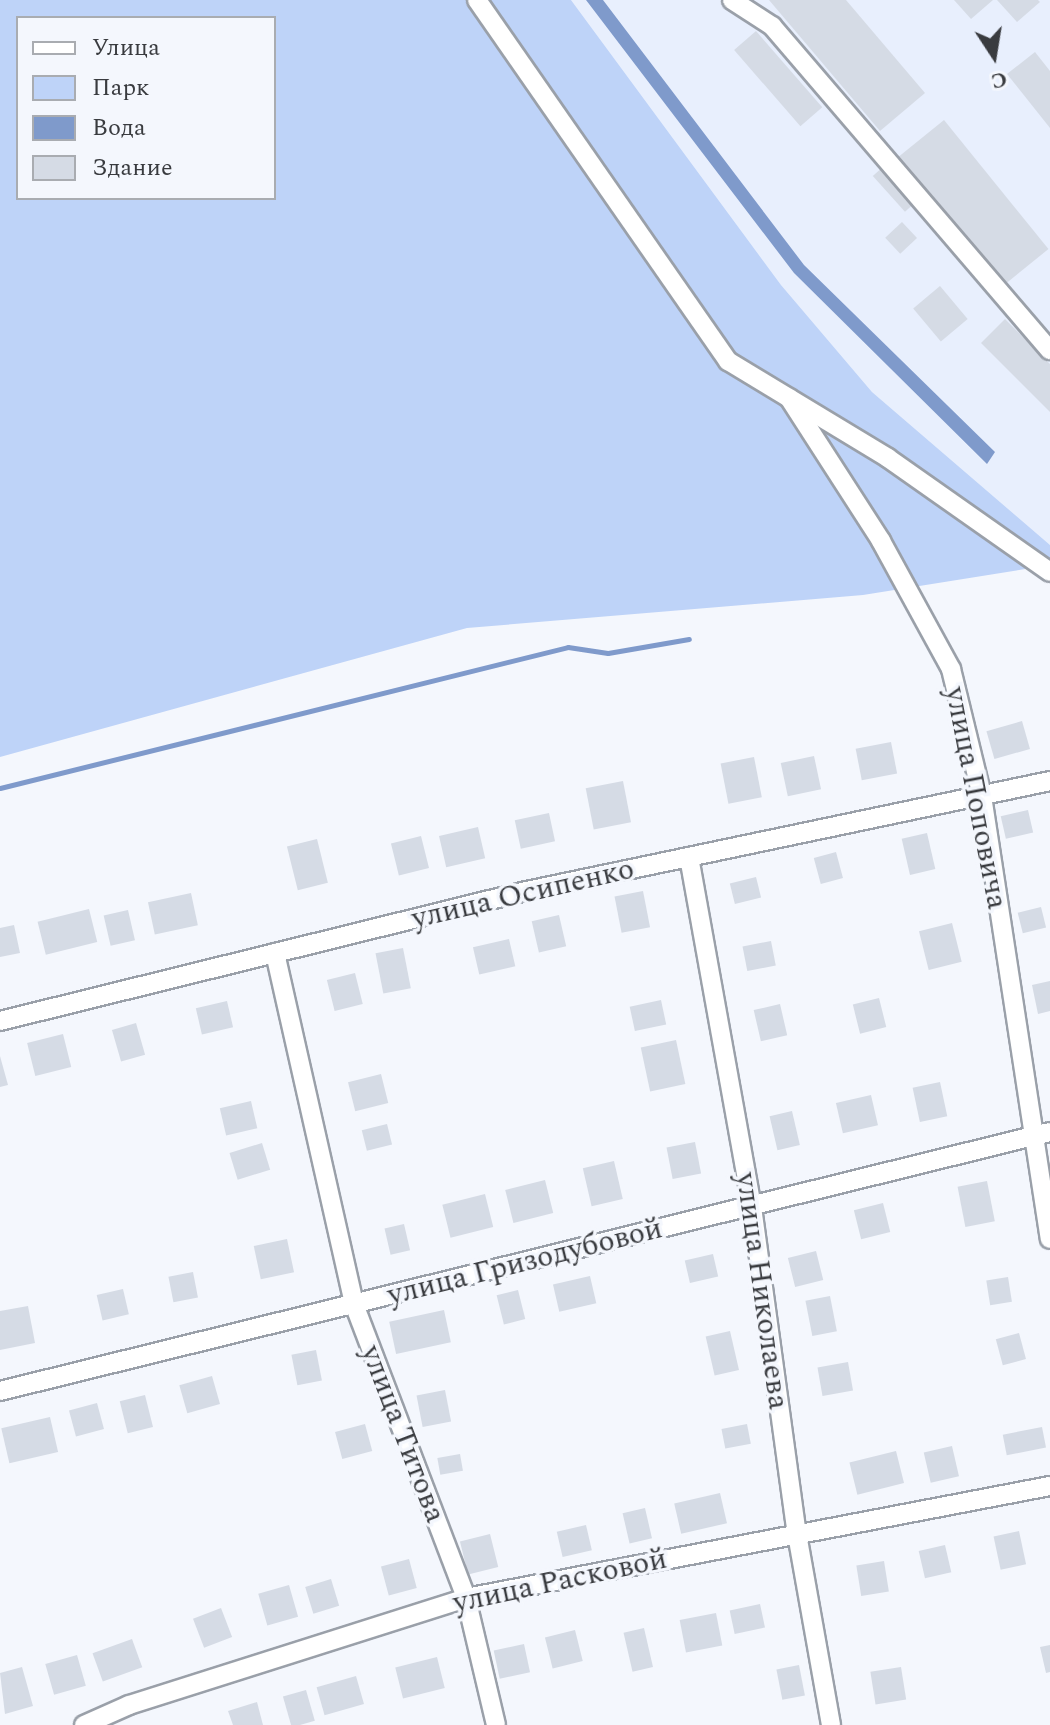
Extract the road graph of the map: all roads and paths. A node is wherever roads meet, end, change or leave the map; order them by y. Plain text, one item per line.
1 (477, 0) edge
2 (732, 0) edge
3 (1050, 350) edge
4 (789, 398) junction
5 (1050, 572) edge
6 (1050, 781) edge
7 (982, 796) junction
8 (689, 857) junction
9 (275, 953) junction
10 (0, 1021) edge
11 (1041, 1134) edge
12 (752, 1207) junction
13 (1050, 1239) edge
14 (354, 1304) junction
15 (0, 1391) edge
16 (1050, 1486) edge
17 (797, 1534) junction
18 (466, 1598) junction
19 (84, 1725) edge
20 (496, 1725) edge
21 (831, 1725) edge

1 - 4 street
2 - 3 street
4 - 5 street
4 - 7 street, улица Поповича
6 - 7 street, улица Осипенко
7 - 8 street, улица Осипенко
7 - 11 street, улица Поповича
8 - 9 street, улица Осипенко
8 - 12 street, улица Николаева
9 - 10 street, улица Осипенко
9 - 14 street, улица Титова
11 - 12 street, улица Гризодубовой
11 - 13 street, улица Поповича
12 - 14 street, улица Гризодубовой
12 - 17 street, улица Николаева
14 - 15 street, улица Гризодубовой
14 - 18 street, улица Титова
16 - 17 street, улица Расковой
17 - 18 street, улица Расковой
17 - 21 street, улица Николаева
18 - 19 street, улица Расковой
18 - 20 street, улица Титова

